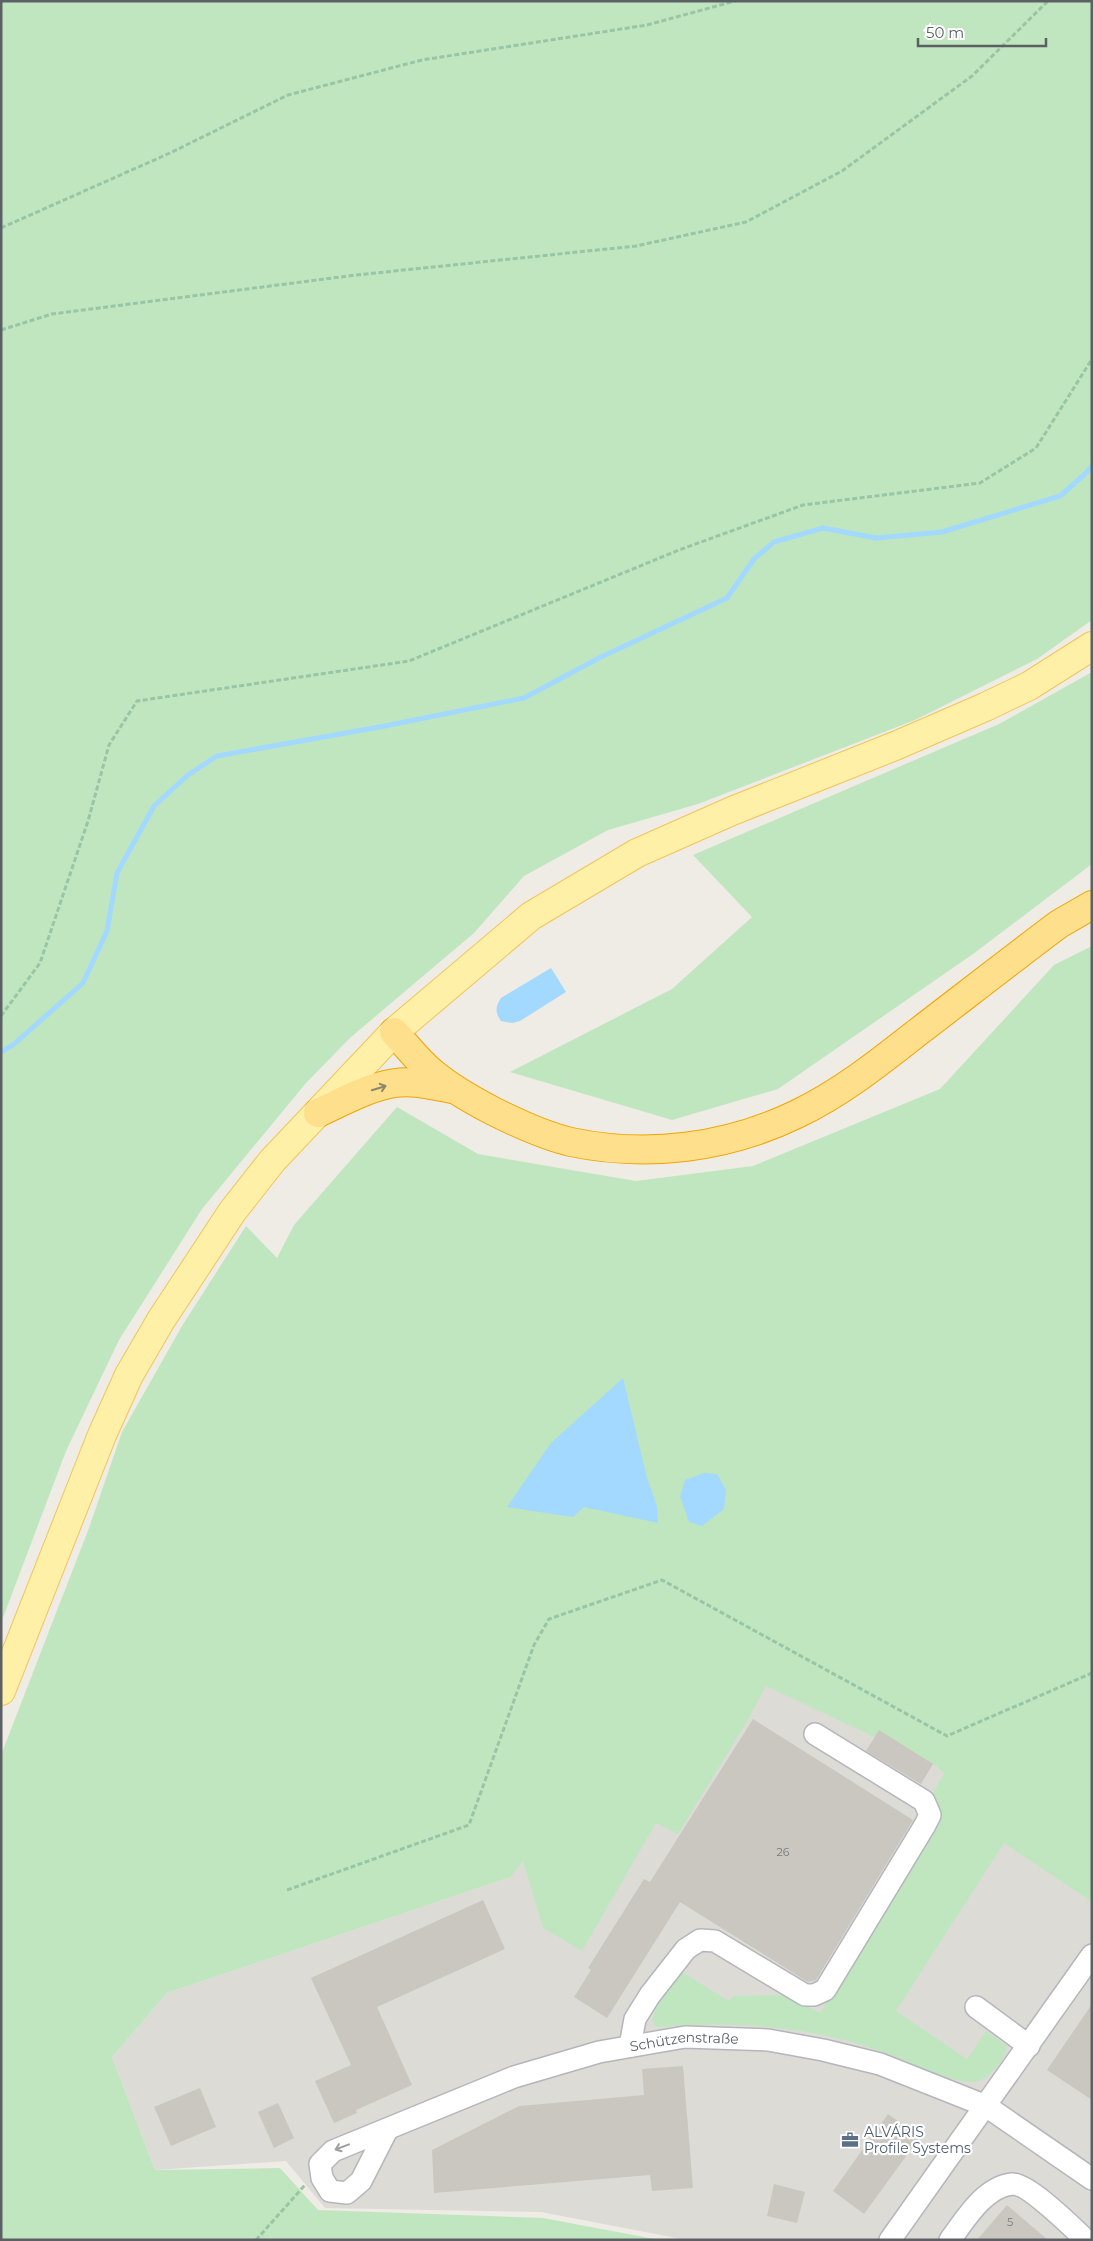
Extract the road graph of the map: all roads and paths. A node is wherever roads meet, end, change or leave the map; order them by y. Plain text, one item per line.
1 (735, 1) edge
2 (1048, 1) edge
3 (1, 228) edge
4 (1, 330) edge
5 (1092, 359) edge
6 (1092, 646) edge
7 (1092, 905) edge
8 (1, 1016) edge
9 (394, 1032) junction
10 (454, 1089) junction
11 (318, 1112) junction
12 (1092, 1673) edge
13 (1, 1691) edge
14 (815, 1734) dead end
15 (287, 1890) dead end
16 (1092, 1955) edge
17 (976, 2007) dead end
18 (630, 2046) junction
19 (1029, 2046) junction
20 (986, 2106) junction
21 (387, 2130) junction
22 (322, 2178) junction
23 (1092, 2178) edge
24 (256, 2240) edge
25 (890, 2240) edge
26 (950, 2240) edge
27 (1086, 2240) edge

1 - 3 path
2 - 4 path
5 - 8 path
6 - 9 main road
7 - 10 highway
9 - 10 highway
9 - 11 main road
11 -> 10 highway
11 - 13 main road
12 - 15 path
14 - 18 street
16 - 19 street
17 - 19 street
18 - 20 street, Schützenstraße
18 - 21 street, Schützenstraße
19 - 20 street
20 - 23 street, Schützenstraße
20 - 25 street
21 -> 22 street, Schützenstraße
21 - 22 street
22 - 24 path
26 - 27 street

